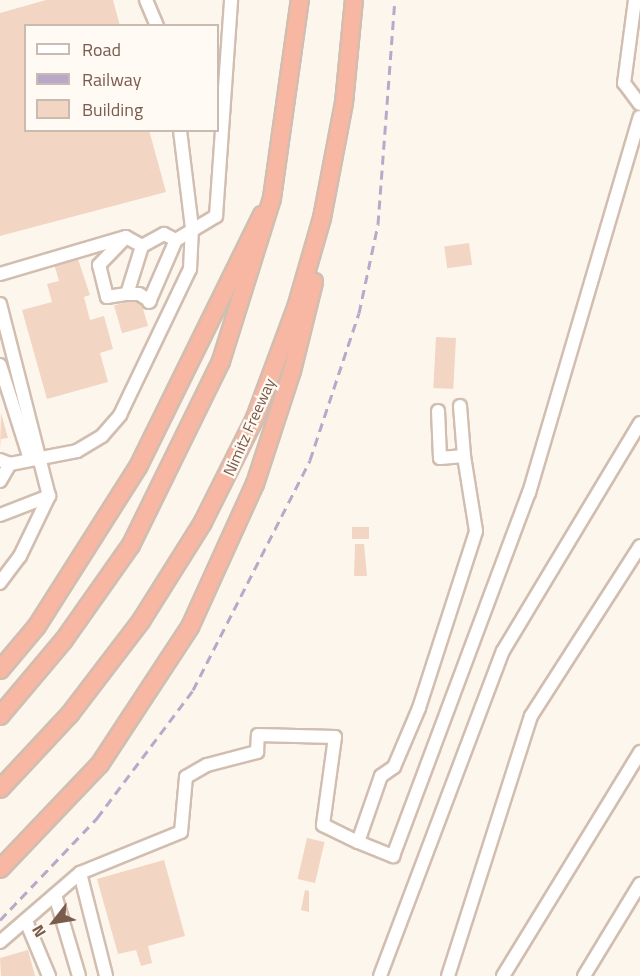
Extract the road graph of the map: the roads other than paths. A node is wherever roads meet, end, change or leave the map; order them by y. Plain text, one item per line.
1 (146, 0) edge
2 (231, 0) edge
3 (300, 0) edge
4 (354, 0) edge
5 (635, 0) edge
6 (156, 24) edge
7 (640, 104) edge
8 (640, 117) edge
9 (180, 132) edge
10 (327, 195) junction
11 (272, 198) junction
12 (192, 228) junction
13 (126, 237) junction
14 (176, 240) junction
15 (142, 246) junction
16 (0, 274) edge
17 (127, 294) junction
18 (0, 304) edge
19 (0, 365) edge
20 (460, 406) dead end
21 (438, 411) dead end
22 (640, 423) edge
23 (464, 456) junction
24 (35, 458) junction
25 (5, 462) edge
26 (0, 473) edge
27 (0, 481) edge
28 (49, 496) junction
29 (0, 515) edge
30 (640, 546) edge
31 (0, 583) edge
32 (0, 670) edge
33 (0, 716) edge
34 (640, 752) edge
35 (0, 789) edge
36 (358, 842) junction
37 (0, 869) edge
38 (80, 873) junction
39 (640, 884) edge
40 (55, 895) junction
41 (26, 921) junction
42 (0, 942) edge
43 (49, 976) edge
44 (79, 976) edge
45 (106, 976) edge
46 (380, 976) edge
47 (448, 976) edge
48 (502, 976) edge
49 (584, 976) edge

1 - 6 street
2 - 12 street
3 - 11 highway
4 - 10 highway, Nimitz Freeway
5 - 7 street
8 - 36 street
9 - 12 street
10 - 35 highway, Nimitz Freeway
10 - 37 highway
11 - 32 highway
11 - 33 highway
12 - 14 street
12 - 24 street
13 - 15 street
13 - 16 street
13 - 17 street
14 - 15 street
14 - 17 street
15 - 17 street
18 - 24 street
19 - 24 street
20 - 23 street
21 - 23 street
22 - 46 street
23 - 36 street
24 - 25 street
24 - 28 street
25 - 26 street
25 - 27 street
28 - 29 street
28 - 31 street
30 - 47 street
34 - 48 street
36 - 38 street
38 - 40 street
38 - 45 street
39 - 49 street
40 - 41 street
40 - 44 street
41 - 42 street
41 - 43 street

